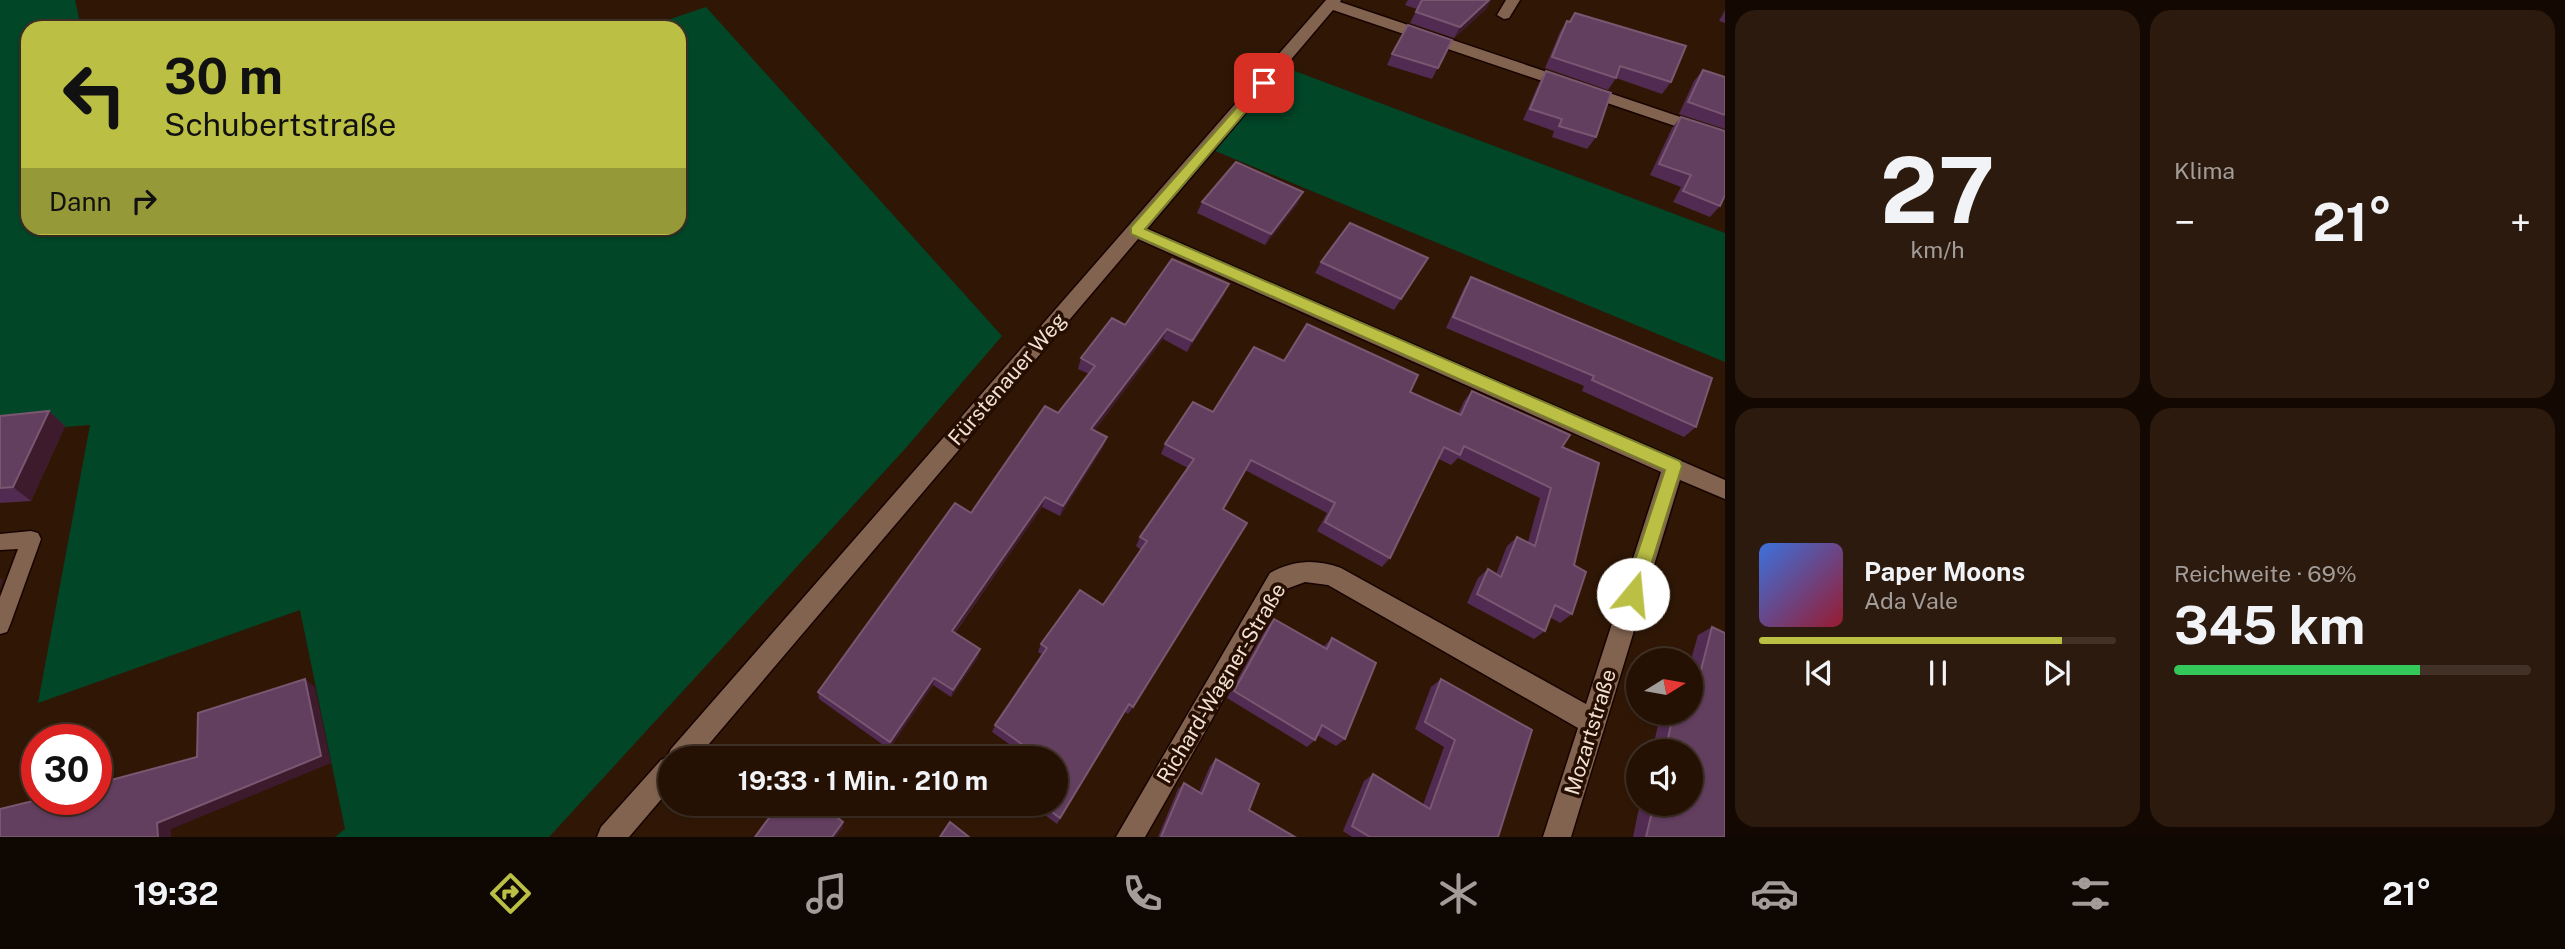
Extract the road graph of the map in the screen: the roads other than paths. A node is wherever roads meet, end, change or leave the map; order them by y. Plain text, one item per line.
1 (1513, 0) edge
2 (1333, 2) edge
3 (1504, 15) dead end
4 (1725, 138) edge
5 (1136, 230) junction
6 (1674, 466) junction
7 (1725, 490) edge
8 (0, 542) edge
9 (0, 625) edge
10 (1593, 722) junction
11 (690, 746) edge
12 (658, 783) edge
13 (611, 837) edge
14 (1129, 837) edge
15 (1557, 837) edge

1 - 3 street
2 - 4 street
2 - 5 street, Fürstenauer Weg
5 - 6 street
5 - 11 street, Fürstenauer Weg
6 - 7 street
6 - 10 street, Mozartstraße
8 - 9 lane
10 - 14 street, Richard-Wagner-Straße
10 - 15 street, Mozartstraße
12 - 13 street

